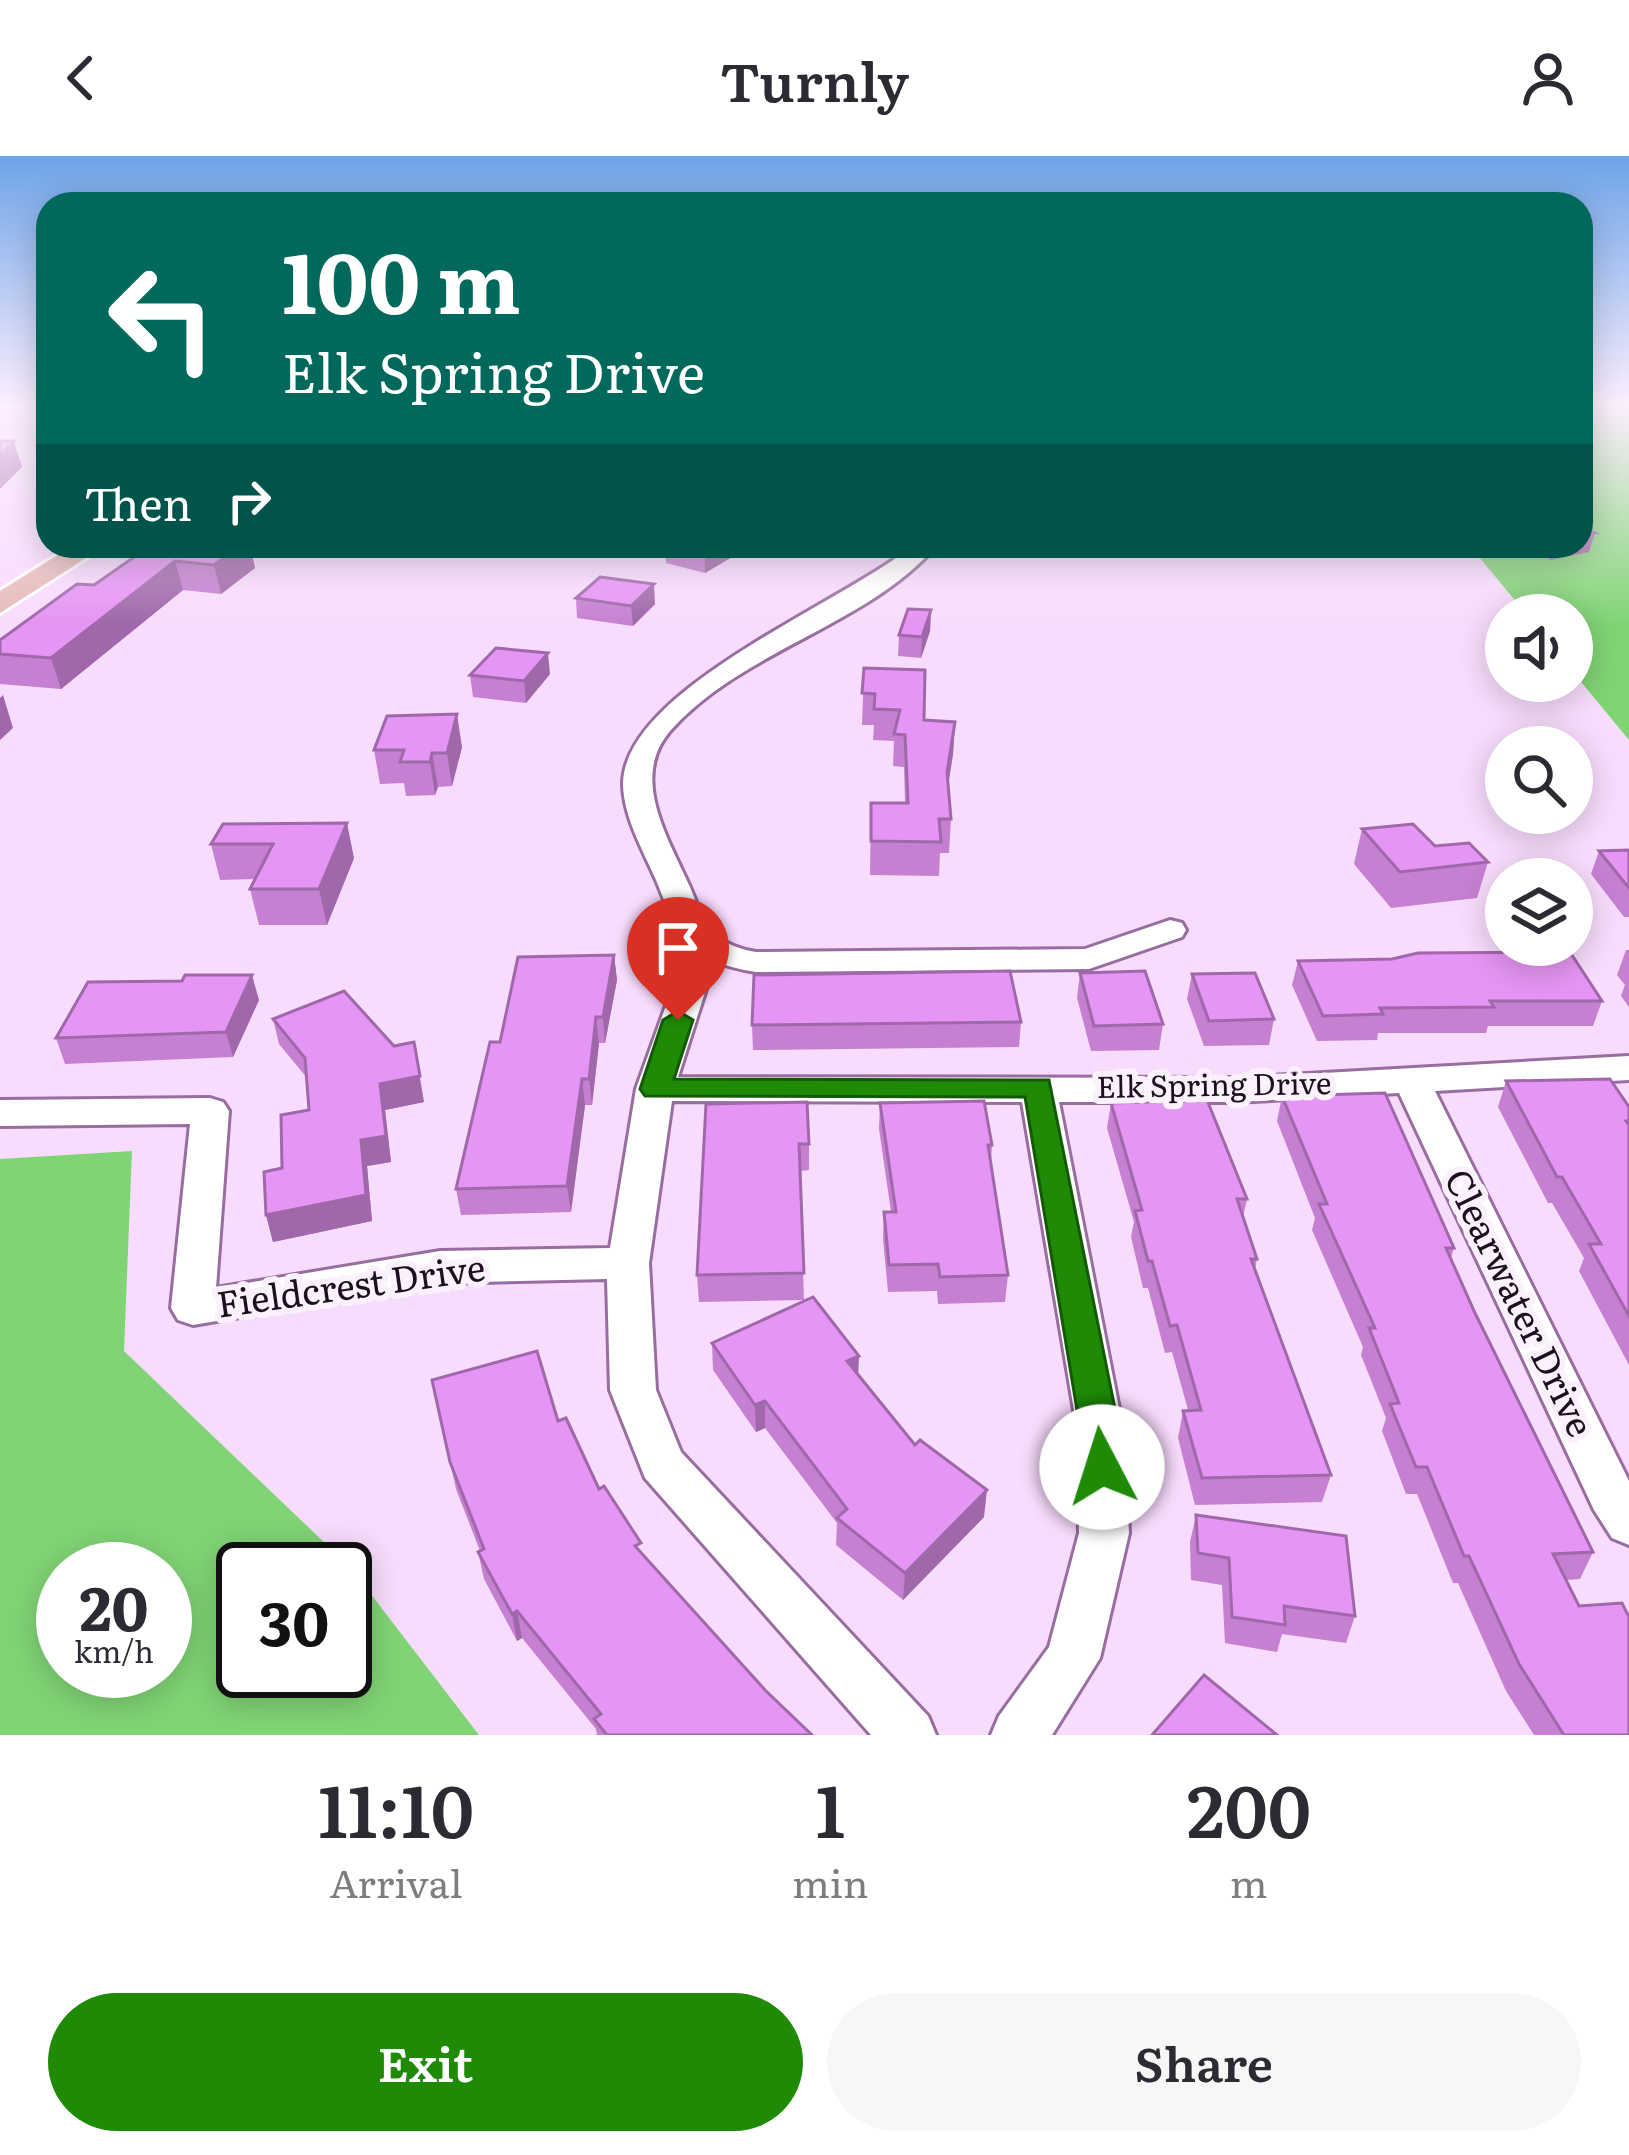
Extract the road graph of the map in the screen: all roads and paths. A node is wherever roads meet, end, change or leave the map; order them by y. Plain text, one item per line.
1 (36, 553) edge
2 (68, 558) edge
3 (911, 558) edge
4 (2, 593) edge
5 (1170, 930) dead end
6 (689, 986) dead end
7 (1629, 1068) edge
8 (1412, 1081) junction
9 (1038, 1087) junction
10 (656, 1089) junction
11 (0, 1113) edge
12 (628, 1263) junction
13 (1629, 1523) edge
14 (908, 1735) edge
15 (1019, 1735) edge

1 - 4 main road
2 - 4 main road
3 - 5 street
6 - 10 street
7 - 8 street, Elk Spring Drive
8 - 9 street, Elk Spring Drive
8 - 13 street, Clearwater Drive
9 - 10 street, Elk Spring Drive
9 - 15 street
10 - 12 street
11 - 12 street, Fieldcrest Drive
12 - 14 street

